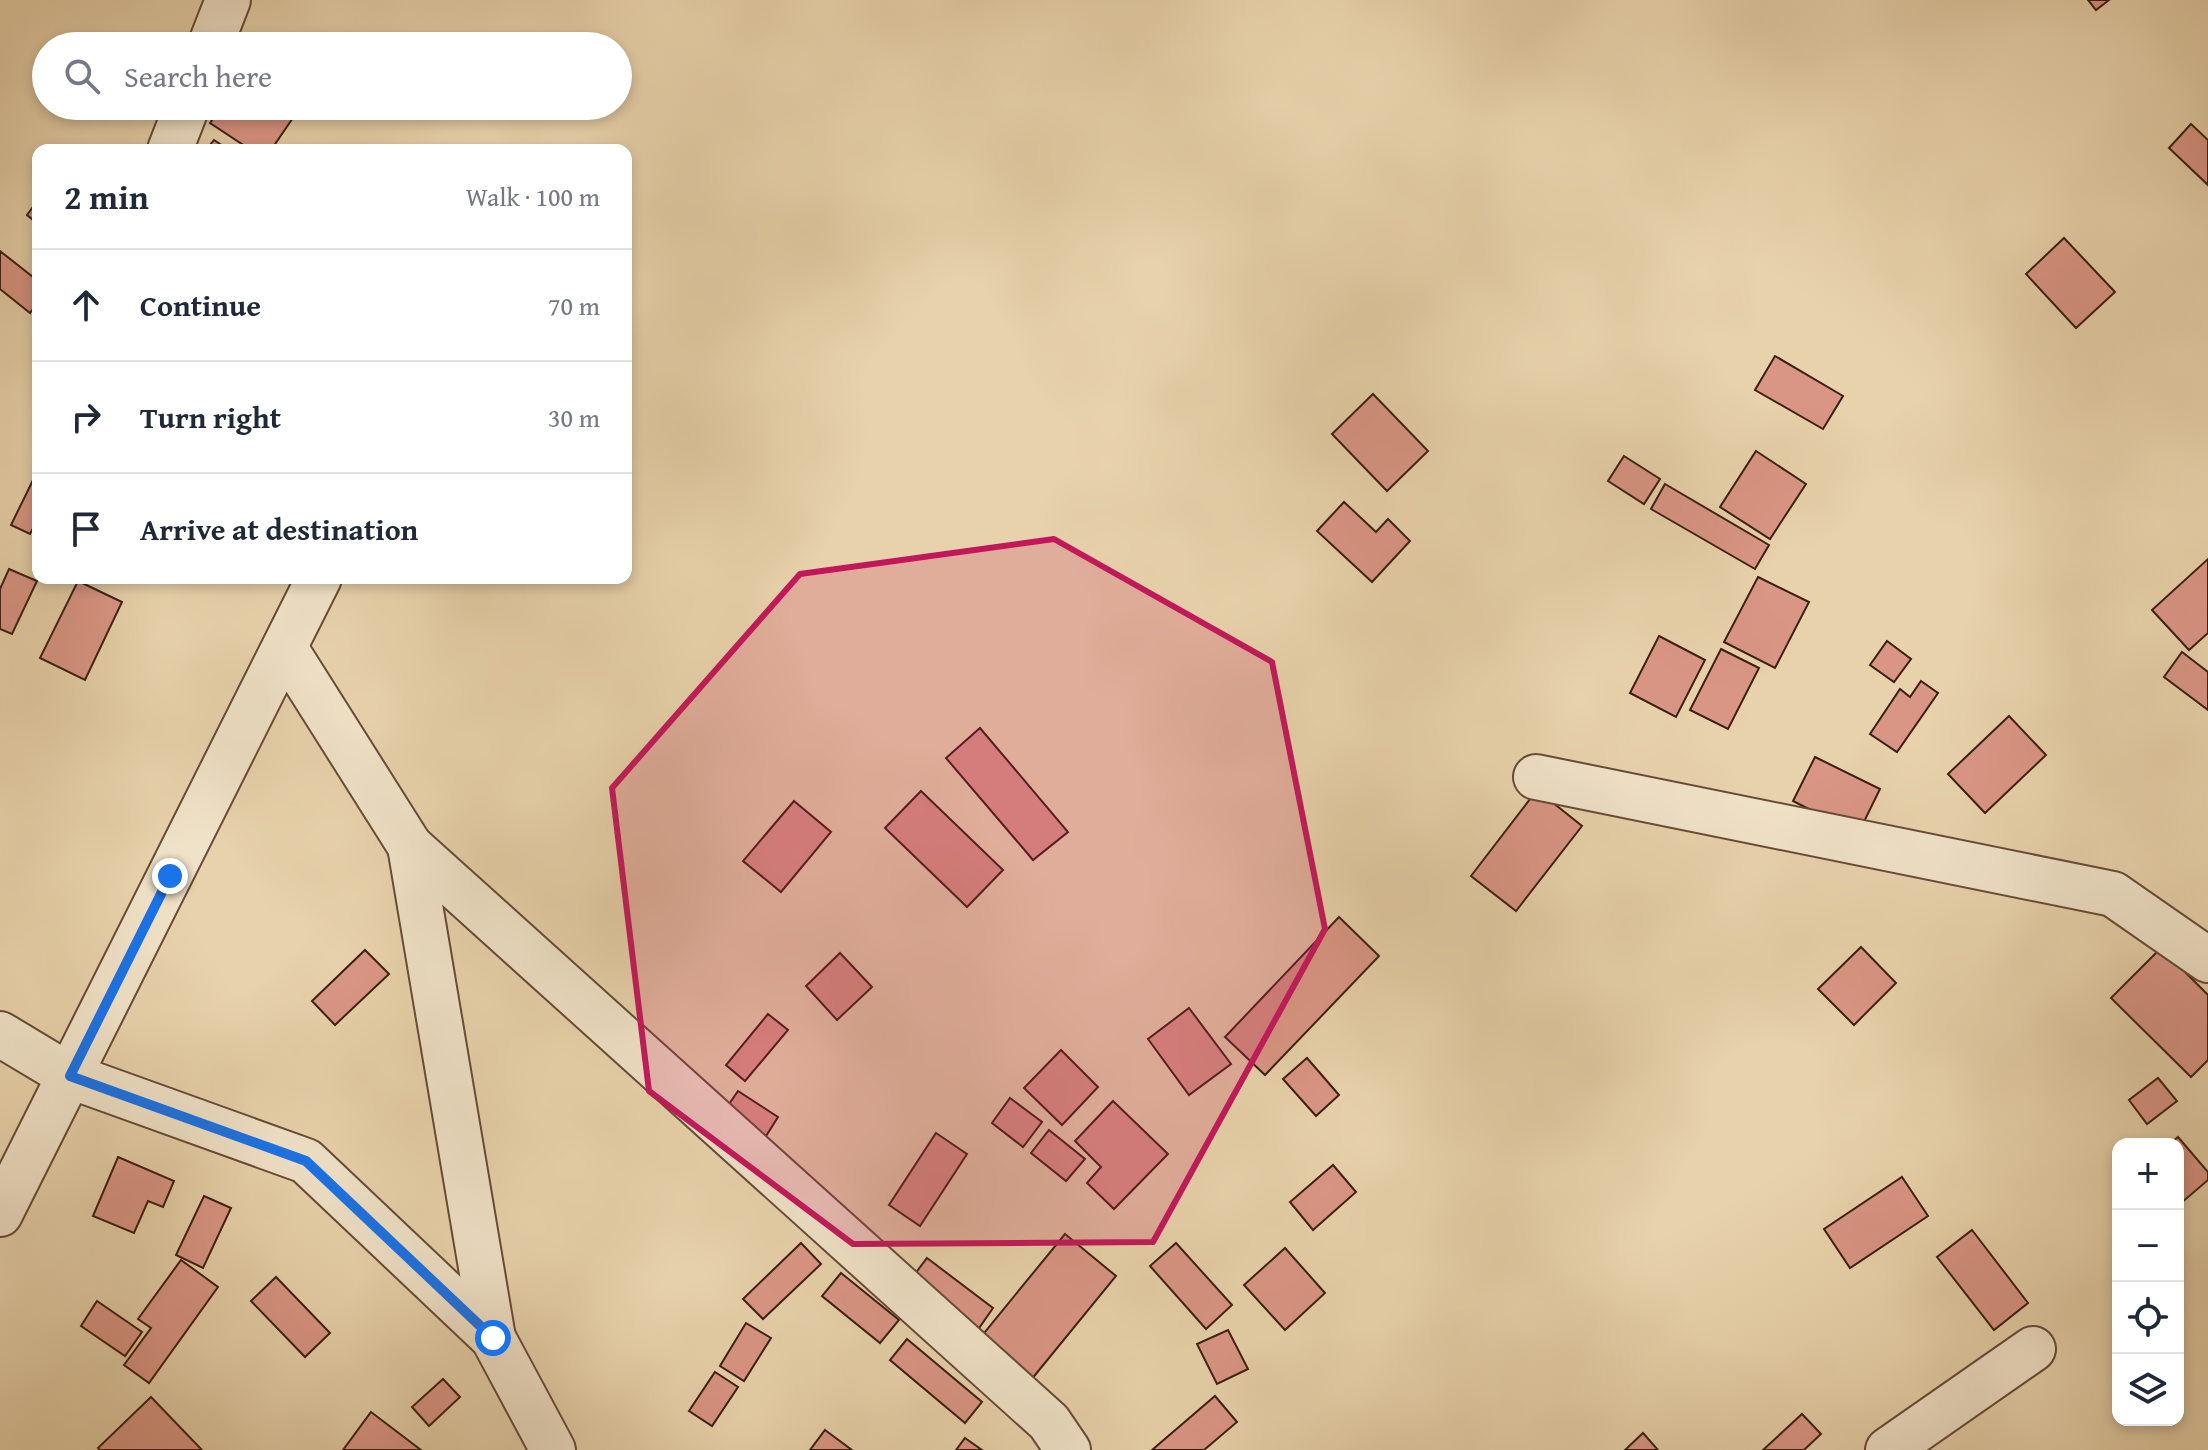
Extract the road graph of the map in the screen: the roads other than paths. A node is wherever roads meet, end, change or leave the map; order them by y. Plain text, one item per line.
1 (228, 0) edge
2 (215, 32) edge
3 (182, 120) edge
4 (172, 144) edge
5 (316, 584) edge
6 (285, 648) junction
7 (1536, 777) dead end
8 (410, 846) junction
9 (2208, 960) edge
10 (0, 1034) edge
11 (70, 1076) junction
12 (0, 1214) edge
13 (493, 1338) junction
14 (2033, 1349) dead end
15 (553, 1450) edge
16 (1068, 1450) edge
17 (1888, 1450) edge

1 - 2 street
3 - 4 street
5 - 6 street
6 - 8 street
6 - 11 street
7 - 9 street
8 - 13 street
8 - 16 street
10 - 11 street
11 - 12 street
11 - 13 street
13 - 15 street
14 - 17 street

